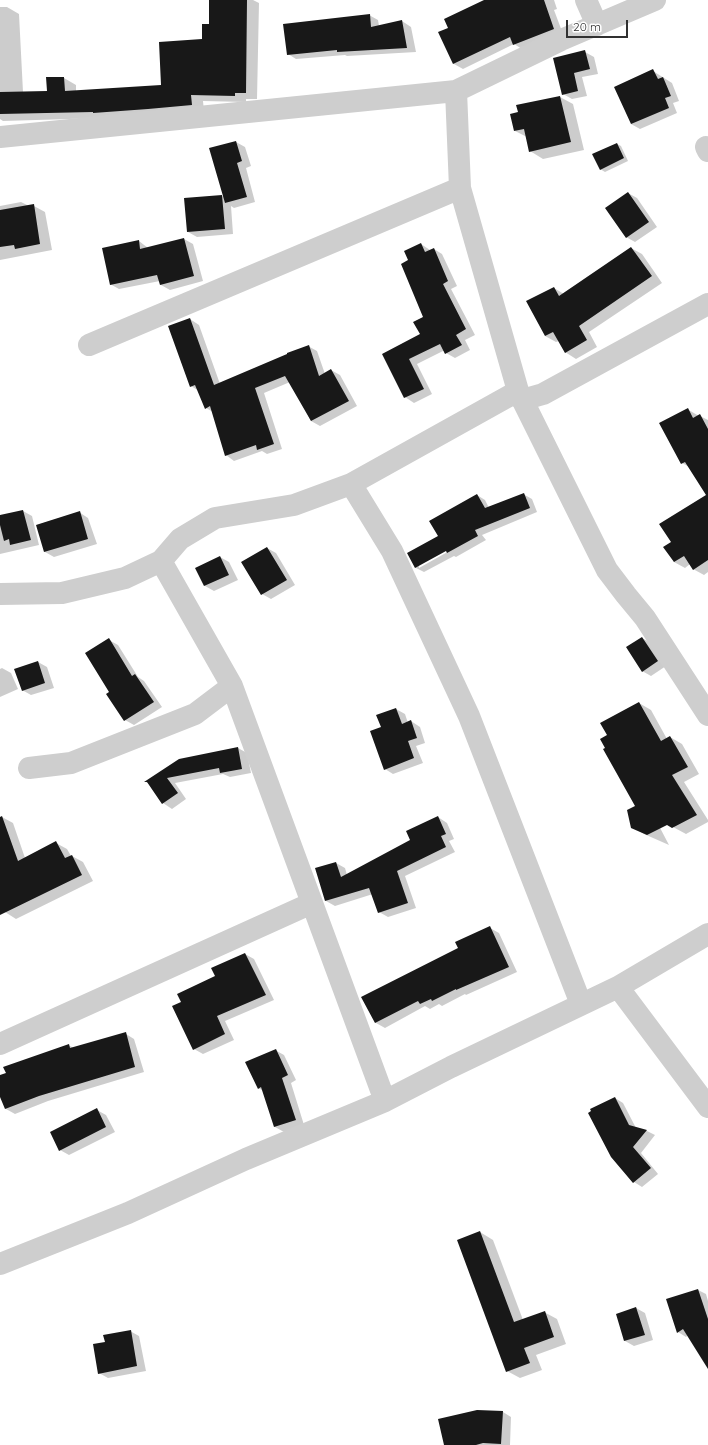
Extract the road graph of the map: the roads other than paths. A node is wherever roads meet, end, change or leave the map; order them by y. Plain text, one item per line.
1 (586, 0) edge
2 (655, 0) edge
3 (597, 25) junction
4 (456, 91) junction
5 (0, 137) edge
6 (460, 188) junction
7 (708, 304) edge
8 (89, 345) dead end
9 (520, 396) junction
10 (351, 484) junction
11 (161, 561) junction
12 (0, 594) edge
13 (232, 686) junction
14 (708, 715) edge
15 (29, 768) dead end
16 (312, 903) junction
17 (708, 934) edge
18 (618, 986) junction
19 (581, 1004) junction
20 (0, 1044) edge
21 (385, 1101) junction
22 (708, 1107) edge
23 (0, 1264) edge

1 - 3 street
2 - 3 street
3 - 4 street
4 - 5 street
4 - 6 street
6 - 8 street
6 - 9 street
7 - 9 street
9 - 10 street
9 - 14 street
10 - 11 street
10 - 19 street
11 - 12 street
11 - 13 street
13 - 15 street
13 - 16 street
16 - 20 street
16 - 21 street
17 - 18 street
18 - 19 street
18 - 22 street
19 - 21 street
21 - 23 street

